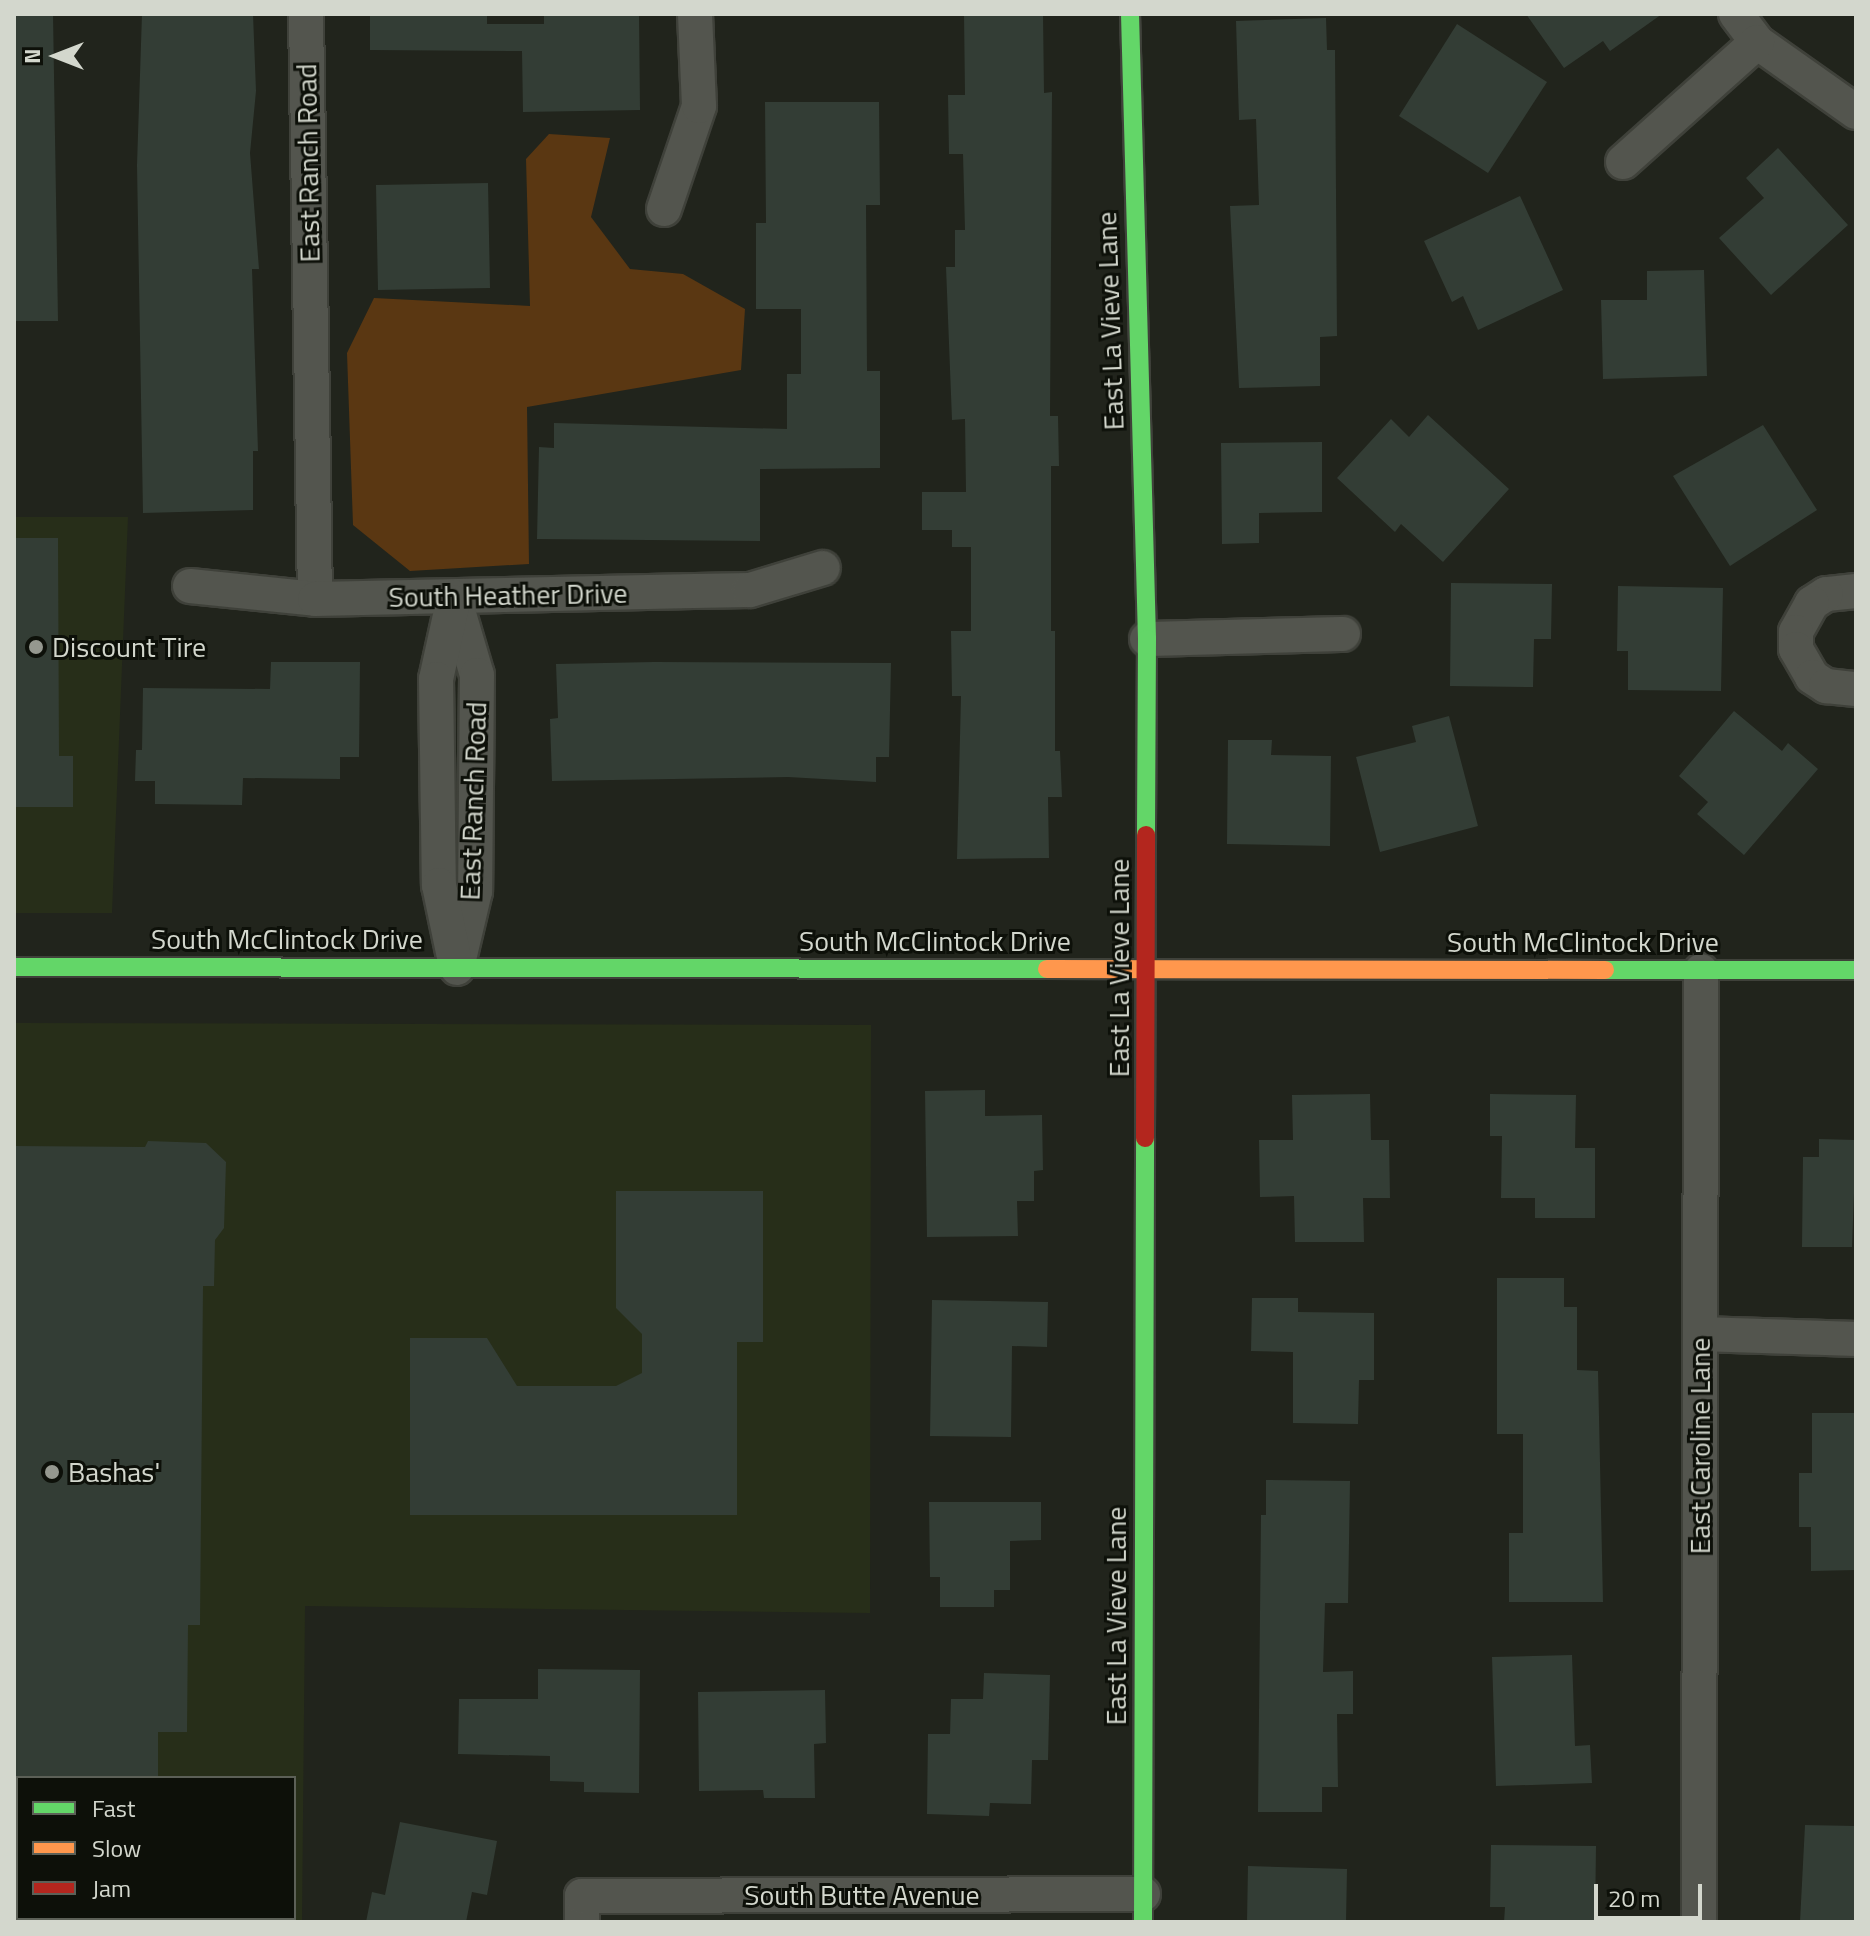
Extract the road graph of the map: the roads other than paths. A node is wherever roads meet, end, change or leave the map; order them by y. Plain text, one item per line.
1 (306, 14) edge
2 (695, 14) edge
3 (1130, 14) edge
4 (1736, 14) edge
5 (1757, 42) junction
6 (1856, 112) edge
7 (1623, 162) dead end
8 (664, 209) dead end
9 (823, 568) dead end
10 (190, 586) dead end
11 (1856, 591) edge
12 (454, 597) junction
13 (315, 599) junction
14 (1343, 634) dead end
15 (1147, 639) junction
16 (1856, 689) edge
17 (14, 967) edge
18 (457, 968) junction
19 (1147, 969) junction
20 (1856, 970) edge
21 (1701, 971) junction
22 (1701, 1334) junction
23 (1856, 1339) edge
24 (1143, 1908) edge
25 (582, 1909) edge
26 (1699, 1922) edge

1 - 13 street, East Ranch Road
2 - 8 street
3 - 15 street, East La Vieve Lane
4 - 5 street
5 - 6 street
5 - 7 street
9 - 12 street, South Heather Drive
10 - 13 street, South Heather Drive
11 - 16 street
12 - 13 street, South Heather Drive
12 - 18 street, East Ranch Road
14 - 15 street
15 - 19 street, East La Vieve Lane
17 - 18 street, South McClintock Drive
18 - 19 street, South McClintock Drive
19 - 21 street, South McClintock Drive
19 - 24 street, East La Vieve Lane
20 - 21 street, South McClintock Drive
21 - 22 street, East Caroline Lane
22 - 23 street
22 - 26 street, East Caroline Lane
24 - 25 street, South Butte Avenue

